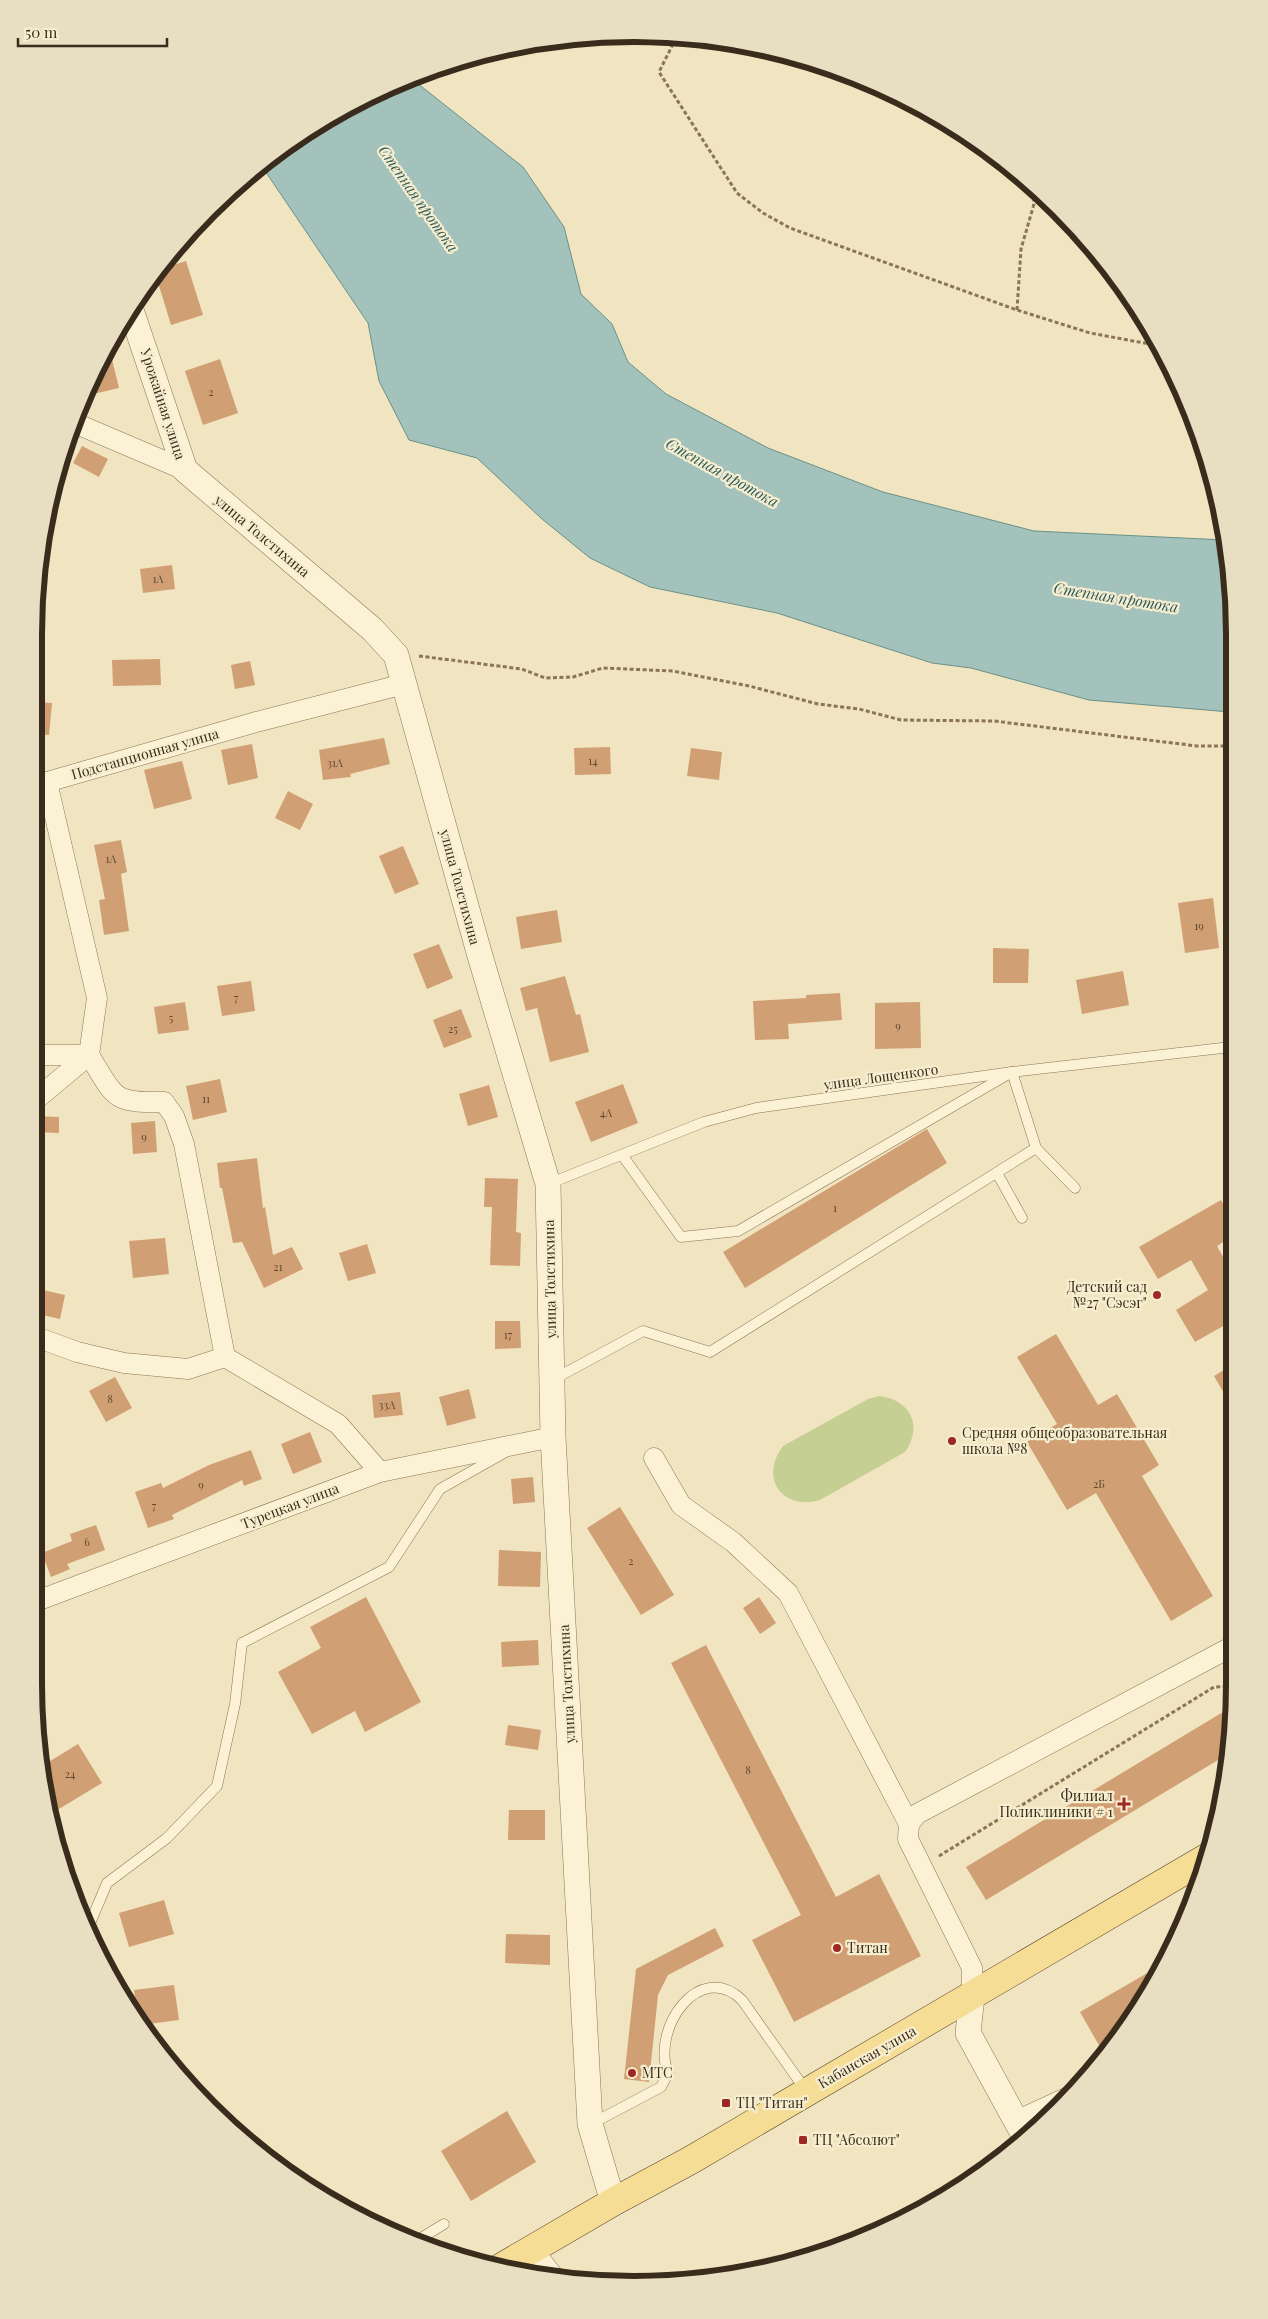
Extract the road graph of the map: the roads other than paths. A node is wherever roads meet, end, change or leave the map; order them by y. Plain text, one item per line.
1 (134, 318) edge
2 (81, 426) edge
3 (185, 470) junction
4 (404, 684) junction
5 (42, 783) edge
6 (42, 787) edge
7 (1226, 1048) edge
8 (42, 1055) edge
9 (89, 1056) junction
10 (1012, 1072) junction
11 (42, 1094) edge
12 (1036, 1148) junction
13 (622, 1155) junction
14 (996, 1173) junction
15 (548, 1184) junction
16 (1075, 1188) dead end
17 (1022, 1218) dead end
18 (42, 1339) edge
19 (225, 1357) junction
20 (552, 1380) junction
21 (553, 1437) junction
22 (521, 1444) junction
23 (654, 1458) dead end
24 (380, 1472) junction
25 (42, 1599) edge
26 (1226, 1650) edge
27 (909, 1824) junction
28 (1198, 1863) edge
29 (92, 1920) edge
30 (972, 1996) junction
31 (808, 2092) junction
32 (1032, 2122) edge
33 (590, 2124) junction
34 (1021, 2130) edge
35 (613, 2202) junction
36 (444, 2224) dead end
37 (422, 2237) edge
38 (532, 2249) junction
39 (509, 2263) edge
40 (548, 2270) edge

1 - 3 street, Урожайная улица
2 - 3 street
3 - 4 street, улица Толстихина
4 - 5 street, Подстанционная улица
4 - 15 street, улица Толстихина
6 - 9 street
7 - 10 lane, улица Лощенкого
8 - 9 street
9 - 11 street
9 - 19 street
10 - 12 lane
10 - 13 lane, улица Лощенкого
10 - 13 lane
12 - 14 lane
12 - 16 lane
13 - 15 lane, улица Лощенкого
14 - 17 lane
14 - 20 lane
15 - 20 street, улица Толстихина
18 - 19 street
19 - 24 street
20 - 21 street, улица Толстихина
21 - 22 street, Турецкая улица
21 - 33 street, улица Толстихина
22 - 24 street, Турецкая улица
22 - 29 lane
23 - 27 street
24 - 25 street, Турецкая улица
26 - 27 street
27 - 30 street
28 - 30 main road, Кабанская улица
30 - 31 main road, Кабанская улица
30 - 34 street
31 - 33 lane
31 - 35 main road, Кабанская улица
32 - 34 street
33 - 35 street, улица Толстихина
35 - 38 main road, Кабанская улица
36 - 37 lane
38 - 39 main road, Кабанская улица
38 - 40 street

